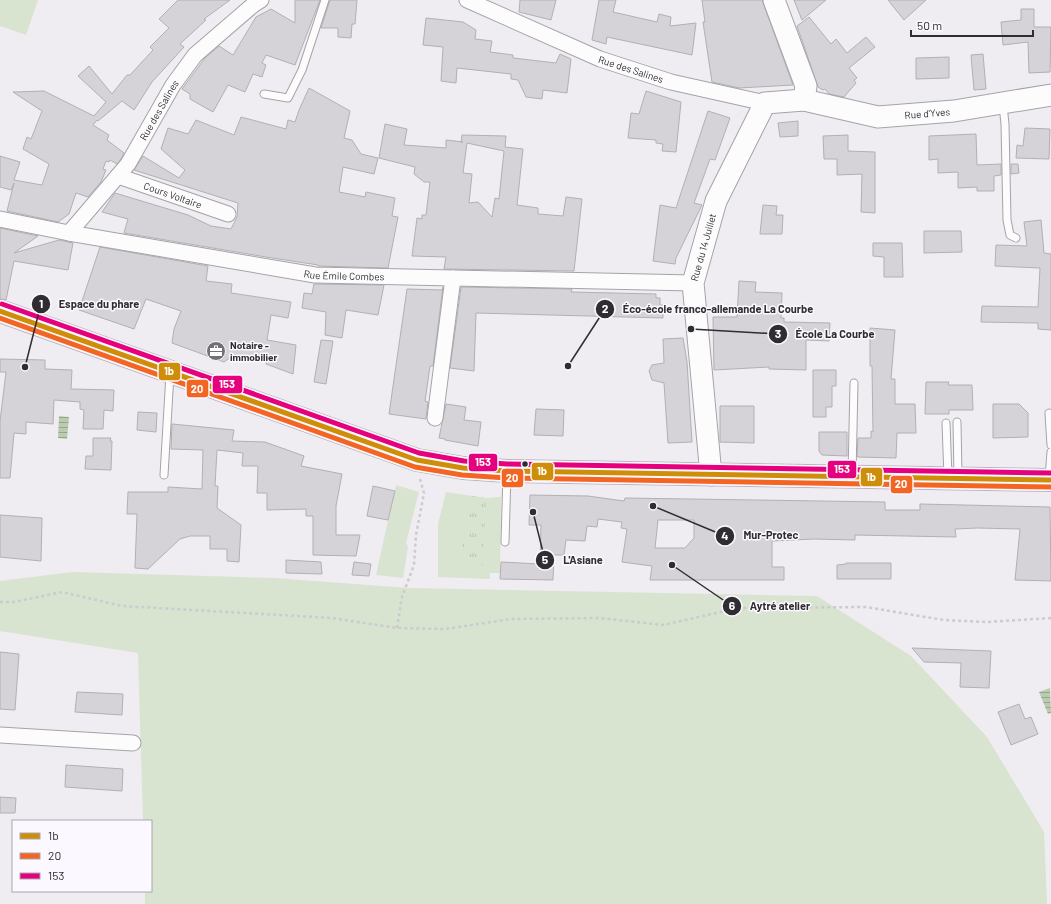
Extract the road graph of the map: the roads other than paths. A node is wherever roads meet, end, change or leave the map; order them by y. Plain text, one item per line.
1 (261, 0) edge
2 (325, 0) edge
3 (467, 0) edge
4 (774, 0) edge
5 (264, 94) dead end
6 (1051, 95) edge
7 (804, 100) junction
8 (765, 103) junction
9 (1003, 103) junction
10 (118, 176) junction
11 (228, 214) dead end
12 (0, 219) edge
13 (69, 233) junction
14 (1016, 238) dead end
15 (453, 278) junction
16 (693, 283) junction
17 (0, 311) edge
18 (170, 372) junction
19 (854, 383) dead end
20 (1049, 413) dead end
21 (435, 418) dead end
22 (957, 422) dead end
23 (946, 423) dead end
24 (1051, 445) edge
25 (1051, 452) edge
26 (507, 471) junction
27 (164, 475) dead end
28 (711, 475) junction
29 (852, 477) junction
30 (953, 479) junction
31 (1050, 480) edge
32 (505, 542) dead end
33 (0, 735) edge
34 (133, 743) dead end

1 - 10 street, Rue des Salines
2 - 5 lane
3 - 8 street, Rue des Salines
4 - 7 street
6 - 9 street, Rue d'Yves
7 - 8 street, Rue des Salines
7 - 9 street, Rue d'Yves
8 - 16 street, Rue du 14 Juillet
9 - 14 lane
10 - 11 street, Cours Voltaire
10 - 13 street, Rue des Salines
12 - 13 street, Rue Émile Combes
13 - 15 street, Rue Émile Combes
15 - 16 street, Rue Émile Combes
15 - 21 street
16 - 28 street, Rue du 14 Juillet
17 - 18 main road
18 - 26 main road
18 - 27 lane
19 - 29 lane
20 - 24 lane
22 - 30 lane
23 - 30 lane
25 - 31 lane
26 - 28 main road
26 - 32 lane
28 - 29 main road
29 - 30 main road
30 - 31 main road
33 - 34 street

